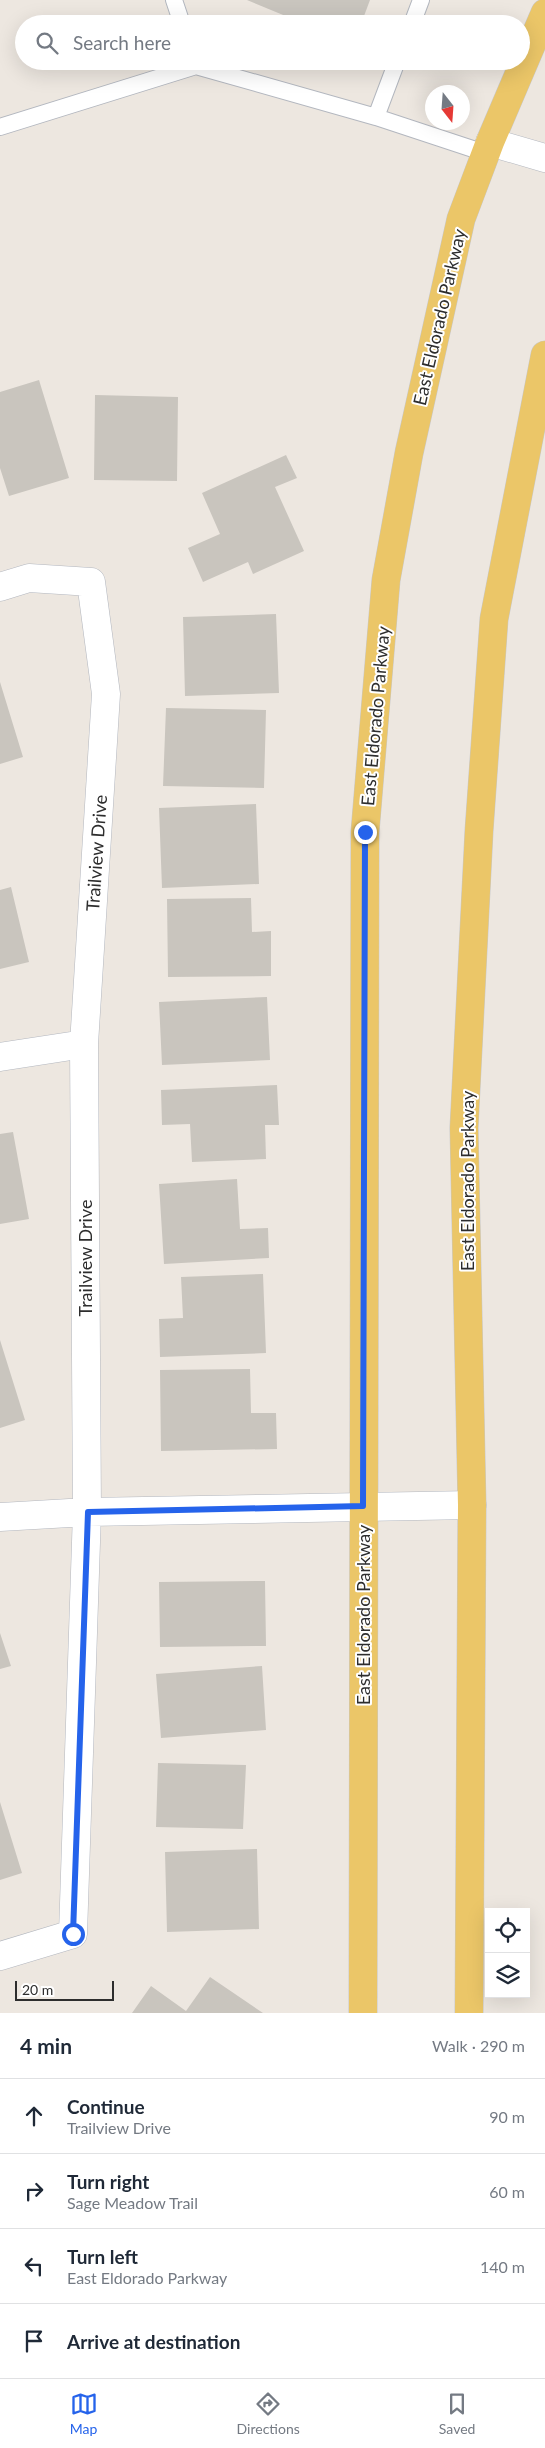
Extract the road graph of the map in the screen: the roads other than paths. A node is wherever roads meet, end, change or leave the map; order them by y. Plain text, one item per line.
1 (174, 0) edge
2 (421, 0) edge
3 (545, 13) edge
4 (179, 15) edge
5 (415, 15) edge
6 (530, 49) edge
7 (176, 70) edge
8 (215, 70) edge
9 (394, 70) edge
10 (521, 70) edge
11 (376, 117) junction
12 (0, 127) edge
13 (488, 148) junction
14 (545, 158) edge
15 (545, 355) edge
16 (0, 587) edge
17 (84, 1044) junction
18 (0, 1057) edge
19 (472, 1504) junction
20 (363, 1506) junction
21 (88, 1512) junction
22 (0, 1517) edge
23 (0, 1956) edge
24 (362, 2013) edge
25 (469, 2013) edge

1 - 4 lane
2 - 5 lane
3 - 6 main road, East Eldorado Parkway
7 - 12 lane
8 - 11 lane
9 - 11 lane
10 - 13 main road, East Eldorado Parkway
11 - 13 lane
13 - 14 street
13 - 20 main road, East Eldorado Parkway
15 - 19 main road, East Eldorado Parkway
16 - 17 street, Trailview Drive
17 - 18 street
17 - 21 street, Trailview Drive
19 - 20 street
19 - 25 main road, East Eldorado Parkway
20 - 21 street
20 - 24 main road, East Eldorado Parkway
21 - 22 street
21 - 23 street, Trailview Drive

